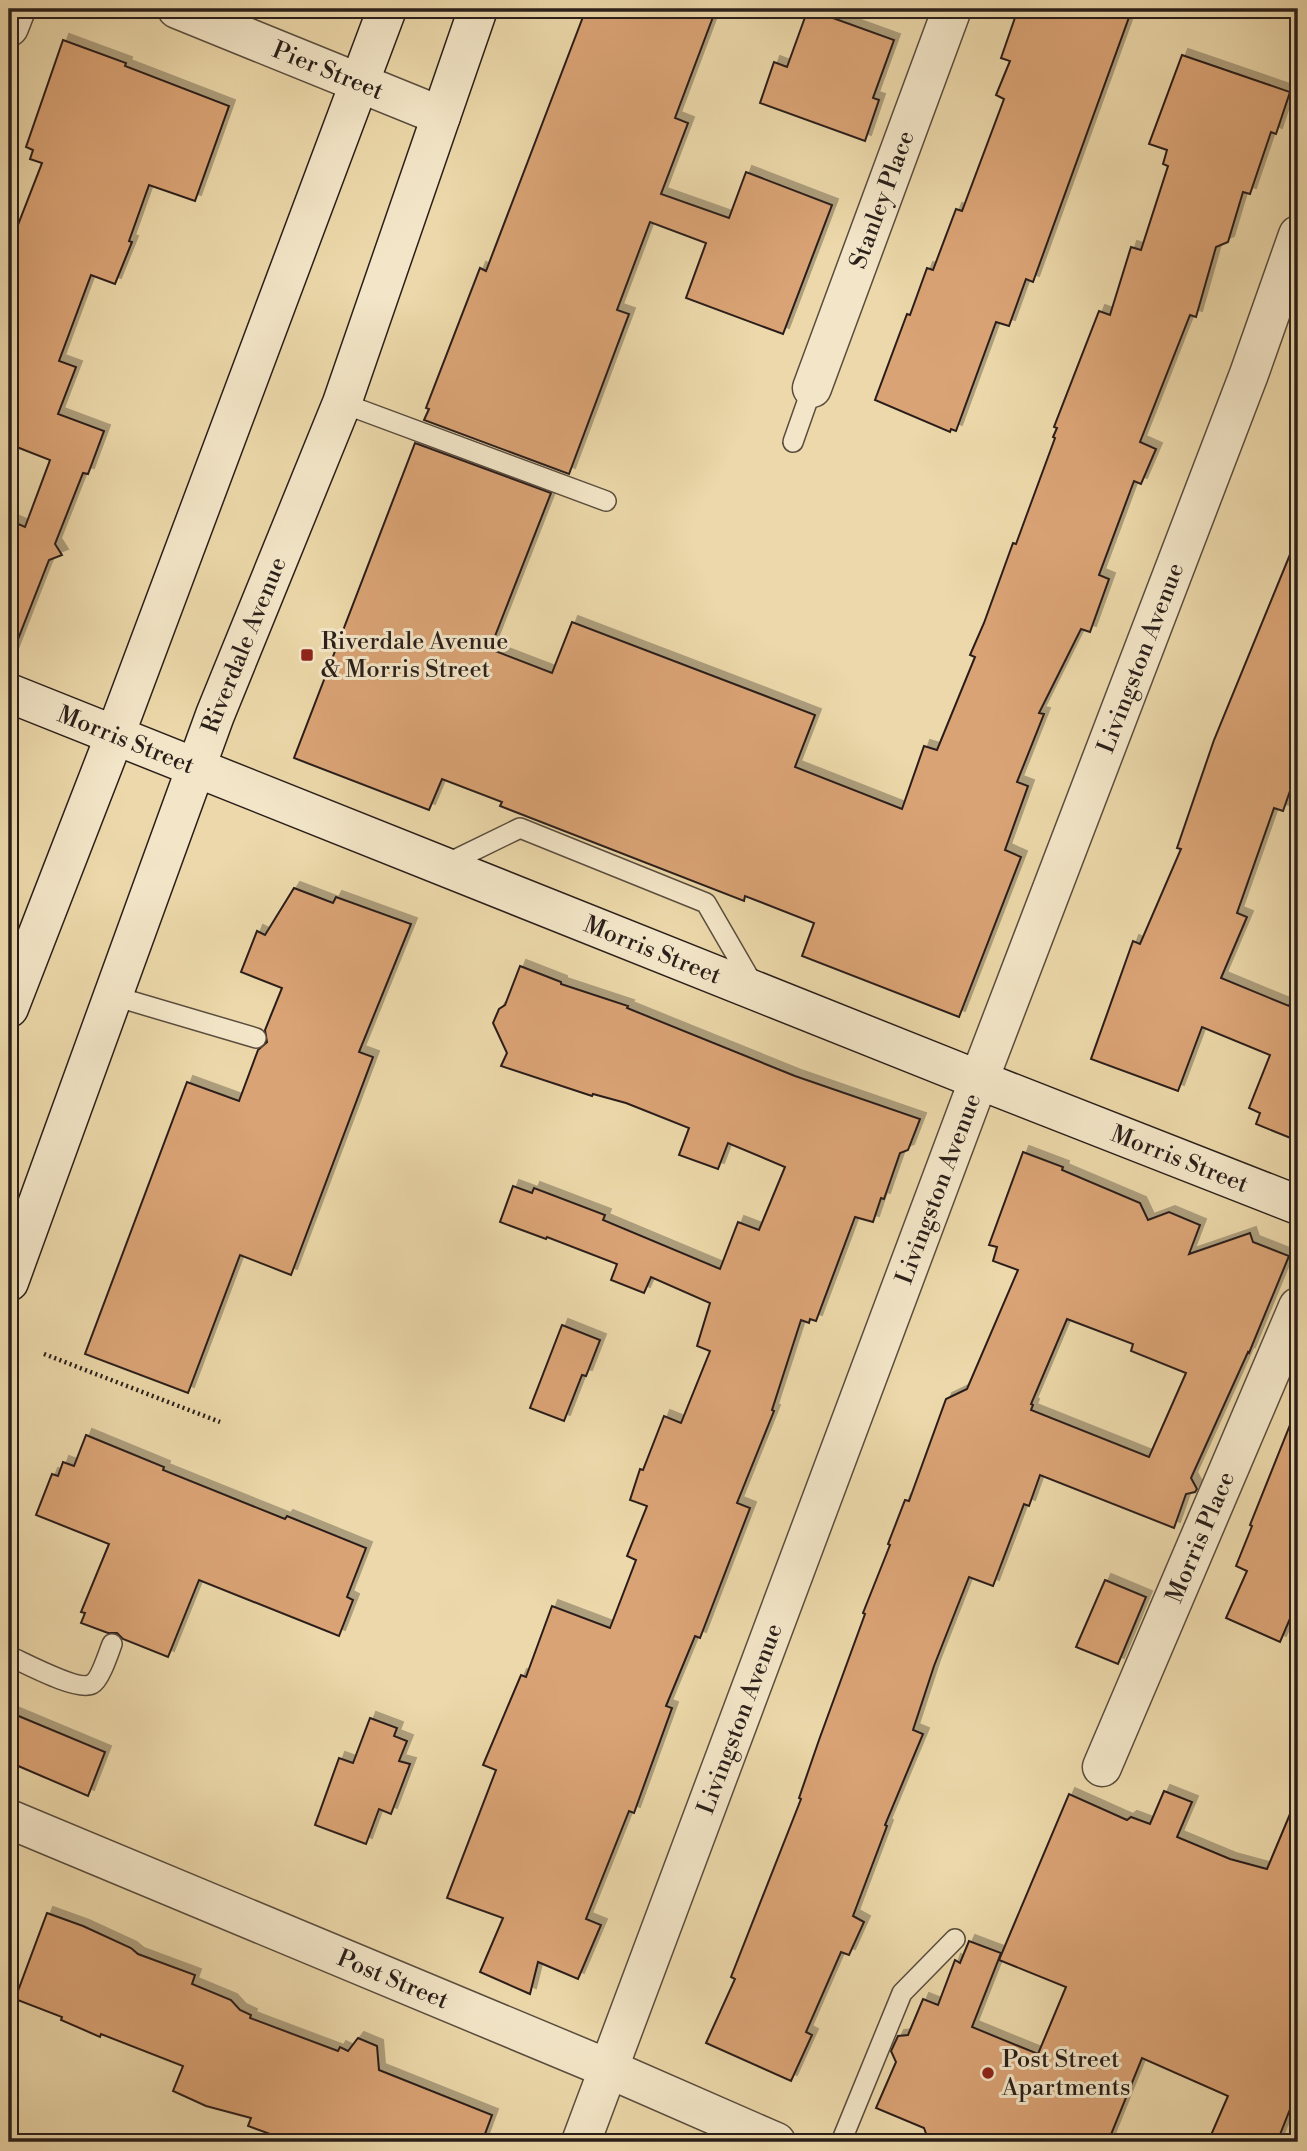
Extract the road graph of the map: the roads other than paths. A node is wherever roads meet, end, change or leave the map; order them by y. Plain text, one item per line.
1 (16, 9) edge
2 (177, 9) edge
3 (387, 9) edge
4 (478, 9) edge
5 (952, 9) edge
6 (9, 27) edge
7 (361, 83) junction
8 (441, 116) junction
9 (1298, 235) edge
10 (812, 388) joint
11 (342, 403) junction
12 (793, 442) dead end
13 (606, 501) dead end
14 (9, 693) edge
15 (114, 735) junction
16 (197, 768) junction
17 (441, 866) junction
18 (758, 992) junction
19 (114, 996) junction
20 (9, 1008) edge
21 (256, 1038) dead end
22 (979, 1080) junction
23 (1298, 1205) edge
24 (9, 1282) edge
25 (1298, 1307) edge
26 (112, 1644) dead end
27 (9, 1656) edge
28 (1102, 1767) dead end
29 (9, 1819) edge
30 (956, 1939) dead end
31 (609, 2069) junction
32 (581, 2142) edge
33 (776, 2142) edge
34 (841, 2142) edge

1 - 6 street
2 - 7 street, Pier Street
3 - 7 street
4 - 8 street, Riverdale Avenue
5 - 10 street, Stanley Place
7 - 8 street, Pier Street
7 - 15 street
8 - 11 street, Riverdale Avenue
9 - 22 street, Livingston Avenue
10 - 12 lane
11 - 13 lane
11 - 16 street, Riverdale Avenue
14 - 15 street, Morris Street
15 - 16 street, Morris Street
15 - 20 street
16 - 17 street, Morris Street
16 - 19 street, Riverdale Avenue
17 - 18 street, Morris Street
17 - 18 lane
18 - 22 street, Morris Street
19 - 21 lane
19 - 24 street, Riverdale Avenue
22 - 23 street, Morris Street
22 - 31 street, Livingston Avenue
25 - 28 street, Morris Place
26 - 27 lane
29 - 31 street, Post Street
30 - 34 lane
31 - 32 street, Livingston Avenue
31 - 33 street, Post Street

